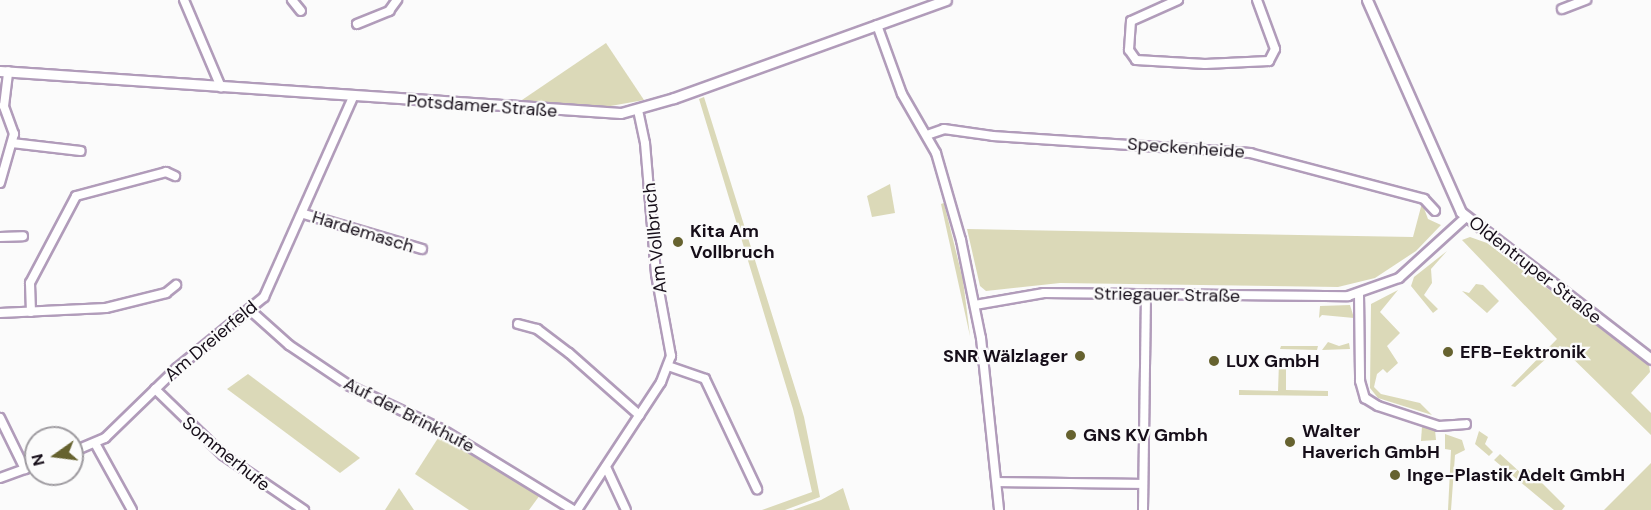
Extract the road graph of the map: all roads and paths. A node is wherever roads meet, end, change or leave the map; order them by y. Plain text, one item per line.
1 (184, 0) edge
2 (292, 0) edge
3 (397, 0) edge
4 (946, 0) edge
5 (1144, 0) edge
6 (1178, 0) edge
7 (1257, 0) edge
8 (1367, 0) edge
9 (1586, 0) edge
10 (1562, 9) dead end
11 (1148, 10) junction
12 (301, 11) dead end
13 (357, 24) dead end
14 (877, 25) junction
15 (4, 71) edge
16 (221, 87) junction
17 (353, 97) junction
18 (638, 110) junction
19 (927, 135) junction
20 (12, 143) junction
21 (81, 151) dead end
22 (175, 176) dead end
23 (0, 183) edge
24 (1435, 211) dead end
25 (304, 214) junction
26 (1466, 218) junction
27 (23, 236) dead end
28 (0, 237) edge
29 (422, 249) dead end
30 (176, 285) dead end
31 (1359, 294) junction
32 (1146, 295) junction
33 (975, 305) junction
34 (251, 311) junction
35 (31, 312) junction
36 (0, 313) edge
37 (518, 324) dead end
38 (1651, 359) edge
39 (668, 366) junction
40 (155, 389) junction
41 (639, 415) junction
42 (0, 418) edge
43 (1466, 424) dead end
44 (96, 445) junction
45 (84, 449) edge
46 (24, 467) edge
47 (606, 467) junction
48 (24, 469) edge
49 (0, 478) edge
50 (996, 482) junction
51 (1143, 484) junction
52 (757, 489) dead end
53 (132, 510) edge
54 (304, 510) edge
55 (575, 510) edge
56 (626, 510) edge
57 (999, 510) edge
58 (1143, 510) edge

1 - 16 street
2 - 12 street
3 - 13 street
4 - 14 street, Potsdamer Straße
5 - 11 street
6 - 11 street
7 - 11 street
8 - 26 street, Oldentruper Straße
9 - 10 street
14 - 18 street, Potsdamer Straße
14 - 19 street
15 - 16 street, Potsdamer Straße
15 - 20 street
16 - 17 street, Potsdamer Straße
17 - 18 street, Potsdamer Straße
17 - 25 street, Am Dreierfeld
18 - 39 street, Am Vollbruch
19 - 24 street, Speckenheide
19 - 33 street
20 - 21 street
20 - 23 street
22 - 35 street
25 - 29 street, Hardemasch
25 - 34 street, Am Dreierfeld
26 - 31 street, Striegauer Straße
26 - 38 street, Oldentruper Straße
27 - 28 street
30 - 35 street
31 - 32 street, Striegauer Straße
31 - 43 street
32 - 33 street, Striegauer Straße
32 - 51 street
33 - 50 street
34 - 40 street, Am Dreierfeld
34 - 55 street, Auf der Brinkhufe
35 - 36 street
37 - 41 street
39 - 41 street, Am Vollbruch
39 - 52 street
40 - 44 street, Am Dreierfeld
40 - 54 street, Sommerhufe
41 - 47 street, Am Vollbruch
42 - 46 street
44 - 45 street, Am Dreierfeld
44 - 53 street
47 - 55 street, Am Vollbruch
47 - 56 street
48 - 49 street
50 - 51 street
50 - 57 street
51 - 58 street

